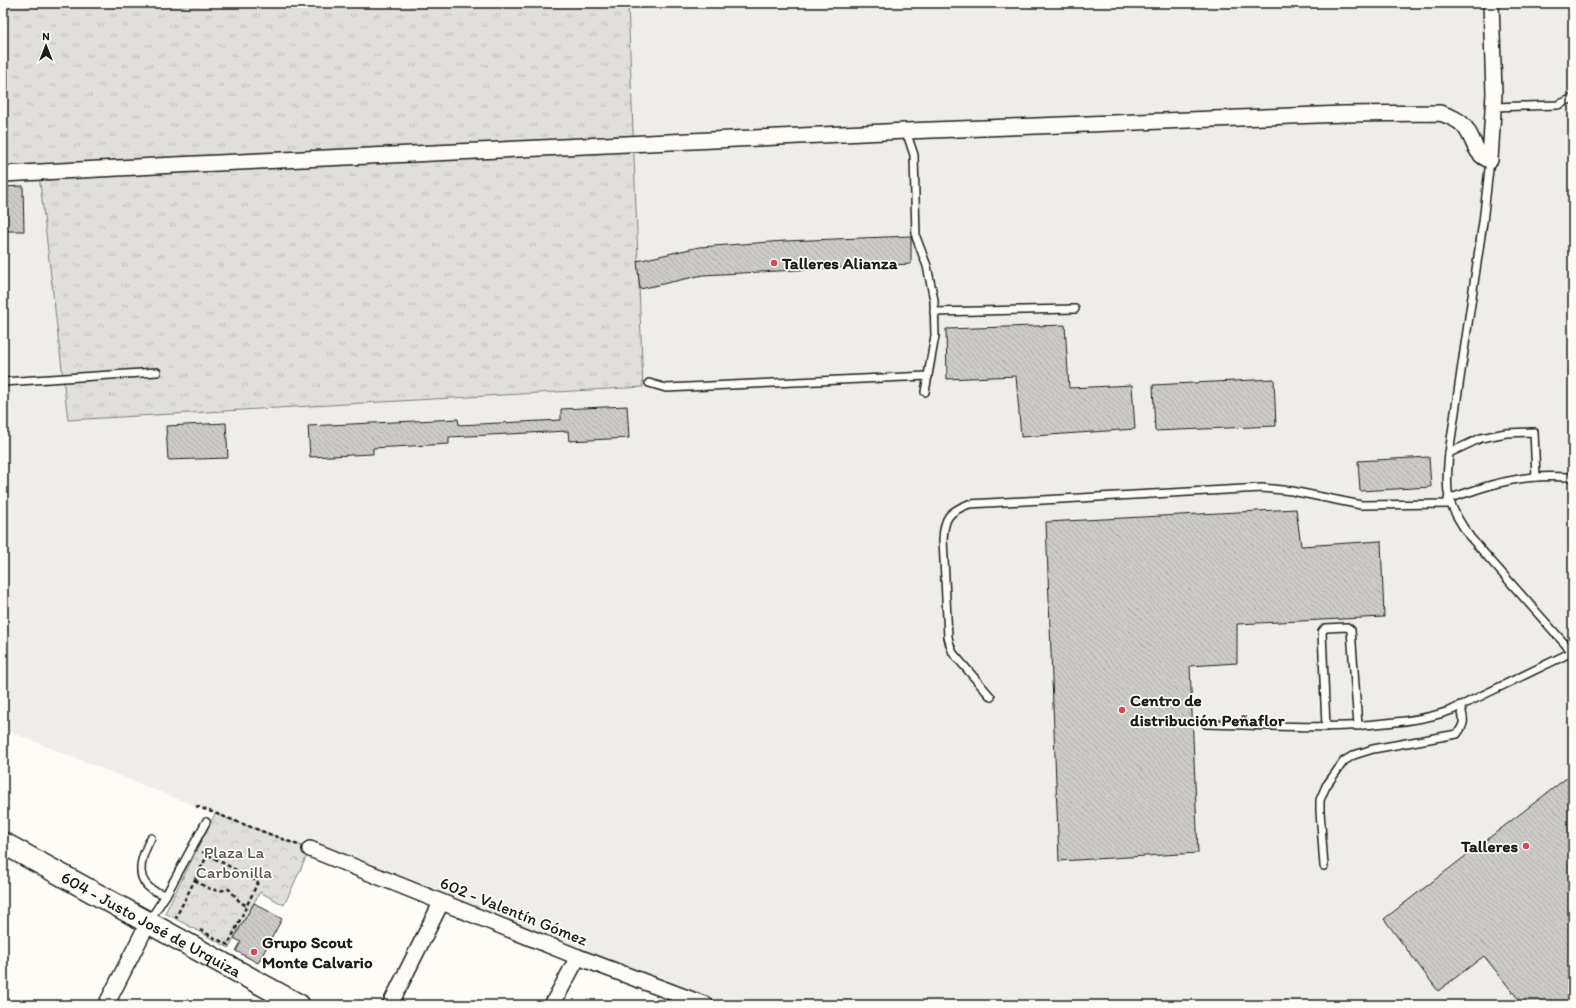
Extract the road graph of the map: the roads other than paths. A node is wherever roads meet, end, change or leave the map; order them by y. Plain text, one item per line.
1 (1491, 3) edge
2 (1573, 98) edge
3 (1493, 107) junction
4 (906, 132) junction
5 (1490, 160) junction
6 (3, 174) edge
7 (1075, 309) dead end
8 (934, 312) junction
9 (157, 372) dead end
10 (928, 376) junction
11 (3, 382) edge
12 (649, 384) dead end
13 (925, 392) dead end
14 (1449, 453) junction
15 (1536, 477) junction
16 (1573, 477) edge
17 (1449, 502) junction
18 (1573, 653) edge
19 (992, 697) dead end
20 (1460, 705) junction
21 (1206, 724) dead end
22 (1358, 726) junction
23 (1326, 727) junction
24 (206, 822) dead end
25 (151, 838) dead end
26 (3, 843) edge
27 (310, 849) road end
28 (1324, 866) dead end
29 (166, 895) junction
30 (441, 903) junction
31 (148, 922) junction
32 (578, 957) junction
33 (106, 1005) edge
34 (299, 1005) edge
35 (390, 1005) edge
36 (552, 1005) edge
37 (706, 1005) edge

1 - 3 street
2 - 3 lane
3 - 5 street
4 - 5 street
4 - 6 street
4 - 8 lane
5 - 14 lane
7 - 8 lane
8 - 10 lane
9 - 11 lane
10 - 12 lane
10 - 13 lane
14 - 15 lane
14 - 17 lane
15 - 16 lane
15 - 17 lane
17 - 18 lane
17 - 19 lane
18 - 20 lane
20 - 22 lane
20 - 28 lane
21 - 23 lane
22 - 23 lane
22 - 23 lane
24 - 29 lane
25 - 29 lane
26 - 31 main road, 604 - Justo José de Urquiza
27 - 30 street, 602 - Valentín Gómez
29 - 31 lane
30 - 32 street, 602 - Valentín Gómez
30 - 35 street
31 - 33 street
31 - 34 main road, 604 - Justo José de Urquiza
32 - 36 street
32 - 37 street, 602 - Valentín Gómez

